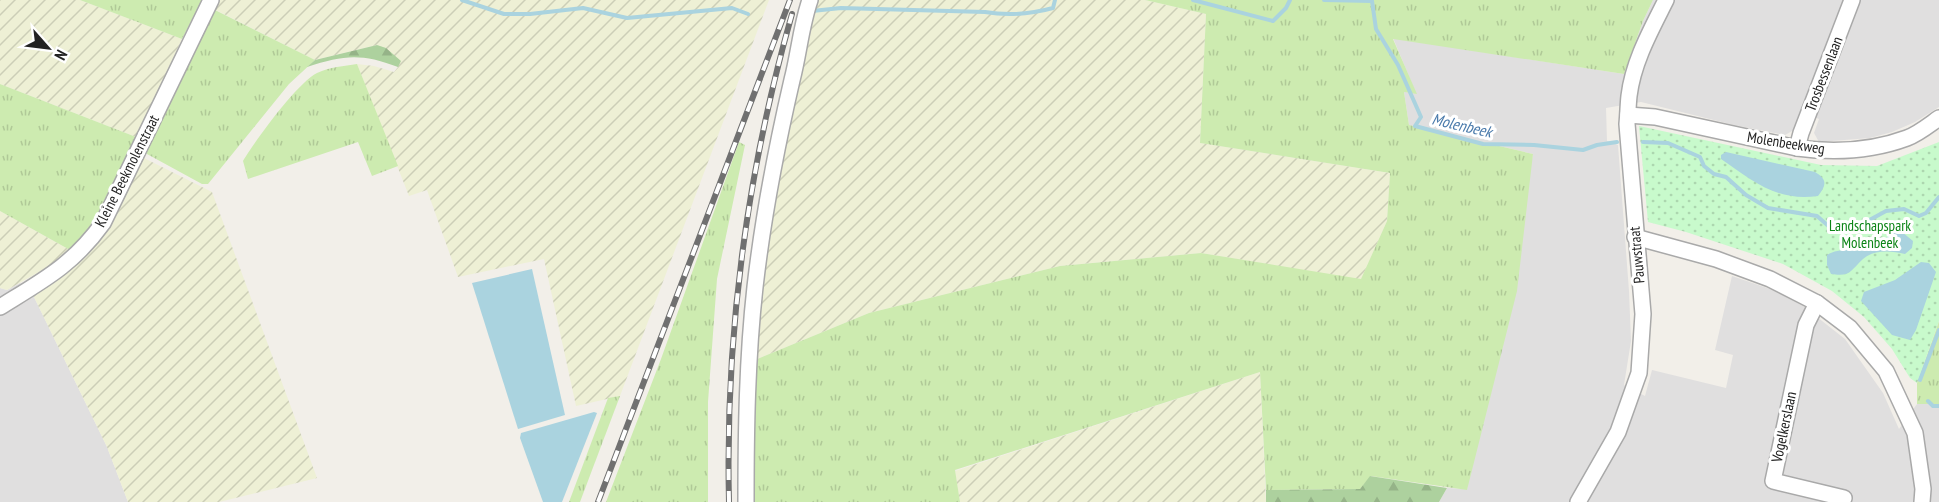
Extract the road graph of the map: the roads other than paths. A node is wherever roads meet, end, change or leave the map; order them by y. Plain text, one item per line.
1 (211, 0) edge
2 (810, 0) edge
3 (1666, 0) edge
4 (1852, 0) edge
5 (1628, 116) junction
6 (1939, 118) edge
7 (1797, 148) junction
8 (1635, 237) junction
9 (1817, 303) junction
10 (0, 307) edge
11 (1844, 498) dead end
12 (746, 502) edge
13 (1578, 502) edge
14 (1922, 502) edge

1 - 10 street, Kleine Beekmolenstraat
2 - 12 street
3 - 5 street, Pauwstraat
4 - 7 street, Trosbessenlaan
5 - 7 street, Molenbeekweg
5 - 8 street, Pauwstraat
6 - 7 street, Molenbeekweg
8 - 9 street
8 - 13 street, Pauwstraat
9 - 11 street, Vogelkerslaan
9 - 14 street

